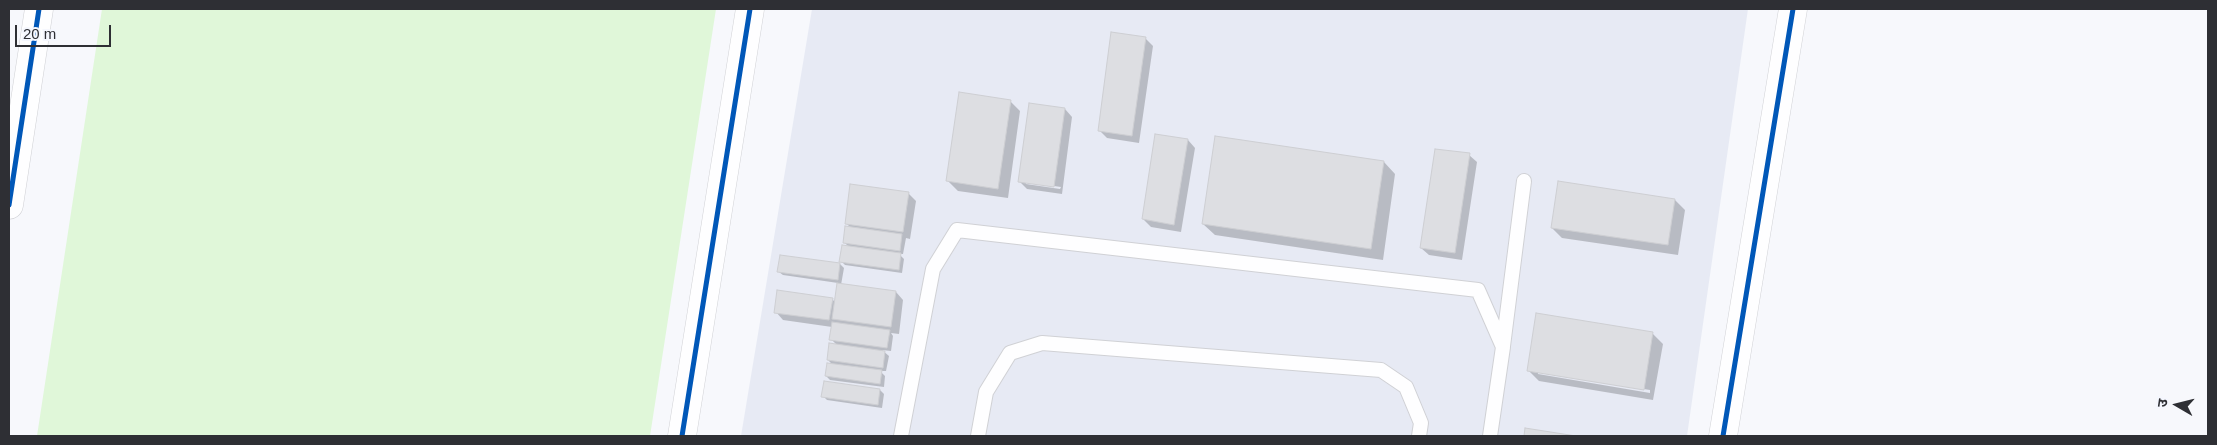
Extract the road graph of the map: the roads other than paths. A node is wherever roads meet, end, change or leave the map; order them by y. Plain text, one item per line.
1 (40, 9) edge
2 (750, 9) edge
3 (1792, 9) edge
4 (1524, 181) dead end
5 (9, 205) edge
6 (1503, 347) junction
7 (682, 436) edge
8 (901, 436) edge
9 (978, 436) edge
10 (1419, 436) edge
11 (1490, 436) edge
12 (1723, 436) edge

1 - 5 street
2 - 7 street
3 - 12 street
4 - 6 lane
6 - 8 lane
6 - 11 lane
9 - 10 lane

